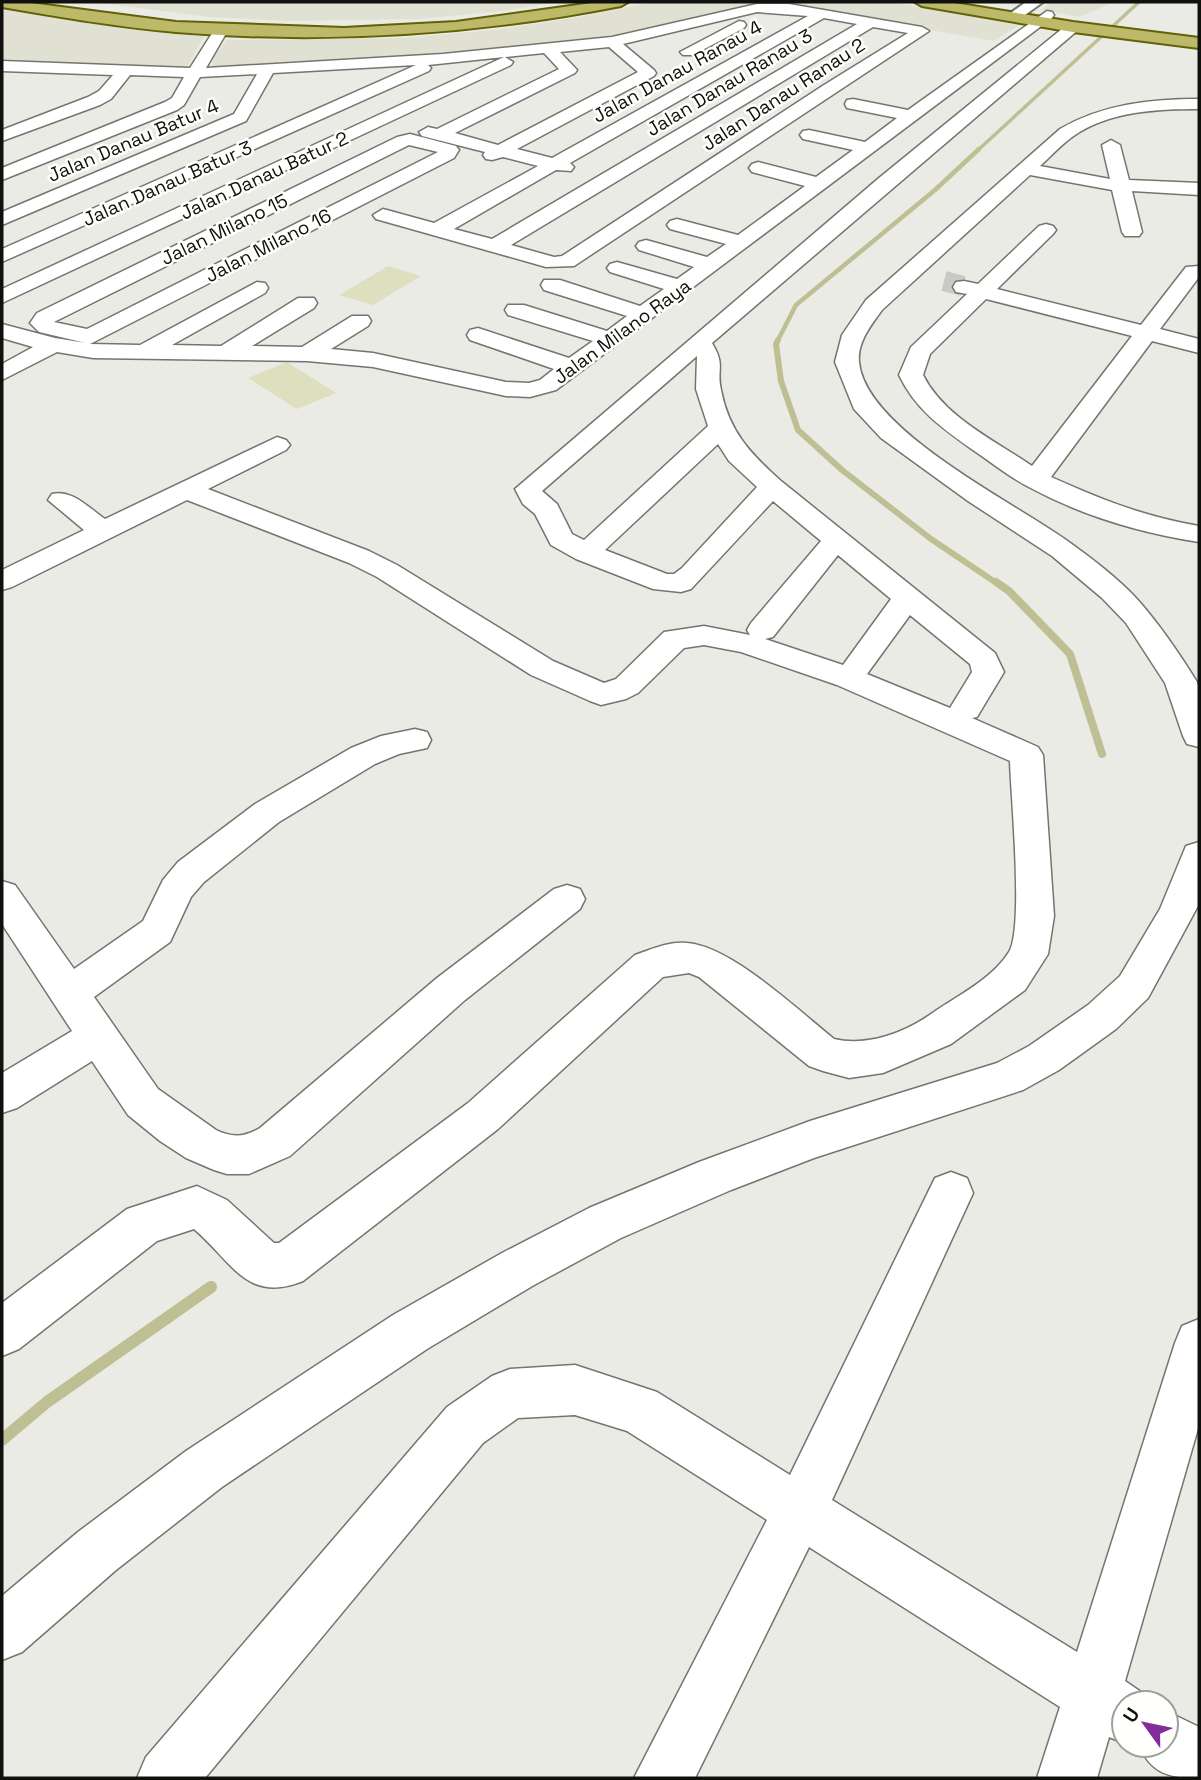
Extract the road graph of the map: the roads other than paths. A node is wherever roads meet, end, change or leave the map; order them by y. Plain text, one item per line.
1 (61, 2) edge
2 (587, 2) edge
3 (621, 2) edge
4 (922, 2) edge
5 (968, 2) edge
6 (2, 3) edge
7 (991, 6) edge
8 (771, 9) junction
9 (1024, 10) edge
10 (821, 14) junction
11 (1043, 18) junction
12 (871, 22) junction
13 (462, 23) junction
14 (1081, 25) junction
15 (221, 30) junction
16 (657, 32) junction
17 (1139, 32) junction
18 (1199, 36) edge
19 (612, 41) junction
20 (1199, 43) edge
21 (549, 50) junction
22 (527, 52) junction
23 (688, 52) junction
24 (443, 59) junction
25 (2, 66) edge
26 (727, 67) junction
27 (68, 69) junction
28 (268, 69) junction
29 (125, 71) junction
30 (195, 73) junction
31 (660, 76) junction
32 (777, 77) junction
33 (328, 78) junction
34 (55, 84) dead end
35 (696, 84) junction
36 (830, 88) junction
37 (1199, 104) edge
38 (333, 110) junction
39 (913, 116) junction
40 (252, 120) junction
41 (380, 121) junction
42 (862, 126) dead end
43 (288, 129) junction
44 (890, 132) junction
45 (438, 135) junction
46 (809, 135) dead end
47 (2, 136) edge
48 (403, 141) joint
49 (1111, 145) dead end
50 (868, 148) junction
51 (500, 150) junction
52 (821, 160) dead end
53 (476, 163) dead end
54 (554, 164) junction
55 (846, 165) junction
56 (758, 168) dead end
57 (1027, 169) junction
58 (2, 174) edge
59 (609, 179) junction
60 (820, 184) junction
61 (1119, 185) junction
62 (1199, 189) edge
63 (667, 194) junction
64 (771, 196) dead end
65 (2, 198) edge
66 (796, 202) junction
67 (403, 204) dead end
68 (31, 207) junction
69 (742, 216) dead end
70 (2, 219) edge
71 (79, 222) junction
72 (767, 223) junction
73 (677, 225) dead end
74 (437, 230) junction
75 (1046, 230) dead end
76 (1132, 232) dead end
77 (130, 239) junction
78 (743, 242) junction
79 (646, 246) dead end
80 (493, 247) junction
81 (2, 256) edge
82 (711, 265) junction
83 (617, 268) dead end
84 (1193, 271) dead end
85 (552, 285) dead end
86 (682, 287) junction
87 (257, 288) dead end
88 (974, 289) junction
89 (2, 298) edge
90 (306, 303) dead end
91 (516, 310) dead end
92 (643, 314) junction
93 (360, 321) dead end
94 (2, 331) edge
95 (1146, 333) junction
96 (478, 335) dead end
97 (611, 339) junction
98 (701, 343) junction
99 (97, 344) junction
100 (53, 345) junction
101 (397, 345) dead end
102 (1199, 346) edge
103 (227, 352) junction
104 (143, 353) junction
105 (307, 354) junction
106 (373, 360) junction
107 (574, 368) junction
108 (2, 373) edge
109 (721, 427) junction
110 (278, 444) dead end
111 (1035, 481) junction
112 (772, 488) junction
113 (188, 491) junction
114 (61, 500) dead end
115 (104, 531) junction
116 (1199, 534) edge
117 (836, 540) junction
118 (586, 553) junction
119 (2, 581) edge
120 (908, 597) junction
121 (762, 630) dead end
122 (858, 666) dead end
123 (966, 709) dead end
124 (1199, 736) edge
125 (415, 740) dead end
126 (1199, 855) edge
127 (2, 895) edge
128 (567, 899) dead end
129 (68, 993) junction
130 (98, 1036) junction
131 (2, 1095) edge
132 (221, 1153) junction
133 (951, 1193) dead end
134 (197, 1207) junction
135 (2, 1332) edge
136 (1199, 1343) edge
137 (800, 1510) junction
138 (2, 1632) edge
139 (1108, 1704) edge
140 (1180, 1749) edge
141 (1199, 1761) edge
142 (167, 1778) edge
143 (664, 1778) edge
144 (1067, 1778) edge

1 - 13 main road
2 - 13 main road
3 - 13 main road
4 - 7 main road
5 - 7 main road
6 - 15 main road
7 - 9 main road
8 - 10 street
8 - 16 street
8 - 23 street
9 - 11 main road
10 - 12 street
10 - 26 street, Jalan Danau Ranau 4
11 - 14 main road
11 - 39 street, Jalan Milano Raya
12 - 32 street, Jalan Danau Ranau 3
12 - 36 street, Jalan Danau Ranau 2
13 - 15 main road
14 - 17 main road
14 - 98 street
15 - 30 street
16 - 19 street
16 - 23 street
17 - 18 main road
17 - 20 main road
19 - 21 street
19 - 31 street
21 - 22 street
21 - 45 street
22 - 24 street
22 - 41 street, Jalan Danau Batur 2
23 - 26 street
24 - 33 street
24 - 38 street, Jalan Danau Batur 3
25 - 27 street
26 - 32 street
26 - 35 street, Jalan Danau Ranau 4
27 - 29 street
27 - 34 street
28 - 30 street
28 - 33 street
28 - 40 street, Jalan Danau Batur 4
29 - 30 street
29 - 47 street
30 - 58 street
31 - 35 street
31 - 51 street
32 - 36 street
32 - 59 street, Jalan Danau Ranau 3
33 - 38 street
35 - 54 street, Jalan Danau Ranau 4
36 - 39 street
36 - 63 street, Jalan Danau Ranau 2
37 - 57 street
38 - 41 street
38 - 43 street, Jalan Danau Batur 3
39 - 44 street, Jalan Milano Raya
40 - 43 street
40 - 68 street, Jalan Danau Batur 4
41 - 45 street
41 - 77 street, Jalan Danau Batur 2
42 - 44 street
43 - 71 street, Jalan Danau Batur 3
44 - 50 street, Jalan Milano Raya
45 - 51 street
46 - 50 street
48 - 99 street, Jalan Milano 16
48 - 99 street, Jalan Milano 15
49 - 61 street
50 - 55 street, Jalan Milano Raya
51 - 53 street
51 - 54 street
52 - 55 street
54 - 59 street
54 - 74 street, Jalan Danau Ranau 4
55 - 60 street, Jalan Milano Raya
56 - 60 street
57 - 61 street
57 - 124 street
59 - 63 street
59 - 80 street, Jalan Danau Ranau 3
60 - 66 street, Jalan Milano Raya
61 - 62 street
61 - 76 street
63 - 80 street, Jalan Danau Ranau 2
64 - 66 street
65 - 68 street
66 - 72 street, Jalan Milano Raya
67 - 74 street
68 - 70 street, Jalan Danau Batur 4
68 - 71 street
69 - 72 street
71 - 77 street
71 - 81 street, Jalan Danau Batur 3
72 - 78 street, Jalan Milano Raya
73 - 78 street
74 - 80 street
75 - 88 street
77 - 89 street, Jalan Danau Batur 2
78 - 82 street, Jalan Milano Raya
79 - 82 street
82 - 86 street, Jalan Milano Raya
83 - 86 street
84 - 95 street
85 - 92 street
86 - 92 street, Jalan Milano Raya
87 - 104 street
88 - 95 street
88 - 111 street
90 - 103 street
91 - 97 street
92 - 97 street, Jalan Milano Raya
93 - 105 street
94 - 100 street, Jalan Milano Raya
95 - 102 street
95 - 111 street
96 - 107 street
97 - 107 street, Jalan Milano Raya
98 - 109 street
98 - 118 street
99 - 100 street, Jalan Milano Raya
99 - 104 street, Jalan Milano Raya
100 - 108 street
101 - 106 street
103 - 104 street, Jalan Milano Raya
103 - 105 street, Jalan Milano Raya
105 - 106 street, Jalan Milano Raya
106 - 107 street, Jalan Milano Raya
109 - 112 street
109 - 118 street
110 - 113 street
111 - 116 street
112 - 117 street
112 - 118 street
113 - 115 street
113 - 134 street
114 - 115 street
115 - 119 street
117 - 120 street
117 - 121 street
120 - 122 street
120 - 123 street
125 - 129 street
126 - 138 street
127 - 129 street
128 - 132 street
129 - 130 street
130 - 131 street
130 - 132 street
132 - 134 street
133 - 137 street
134 - 135 street
136 - 139 street
137 - 139 street
137 - 142 street
137 - 143 street
139 - 144 street
140 - 141 street

